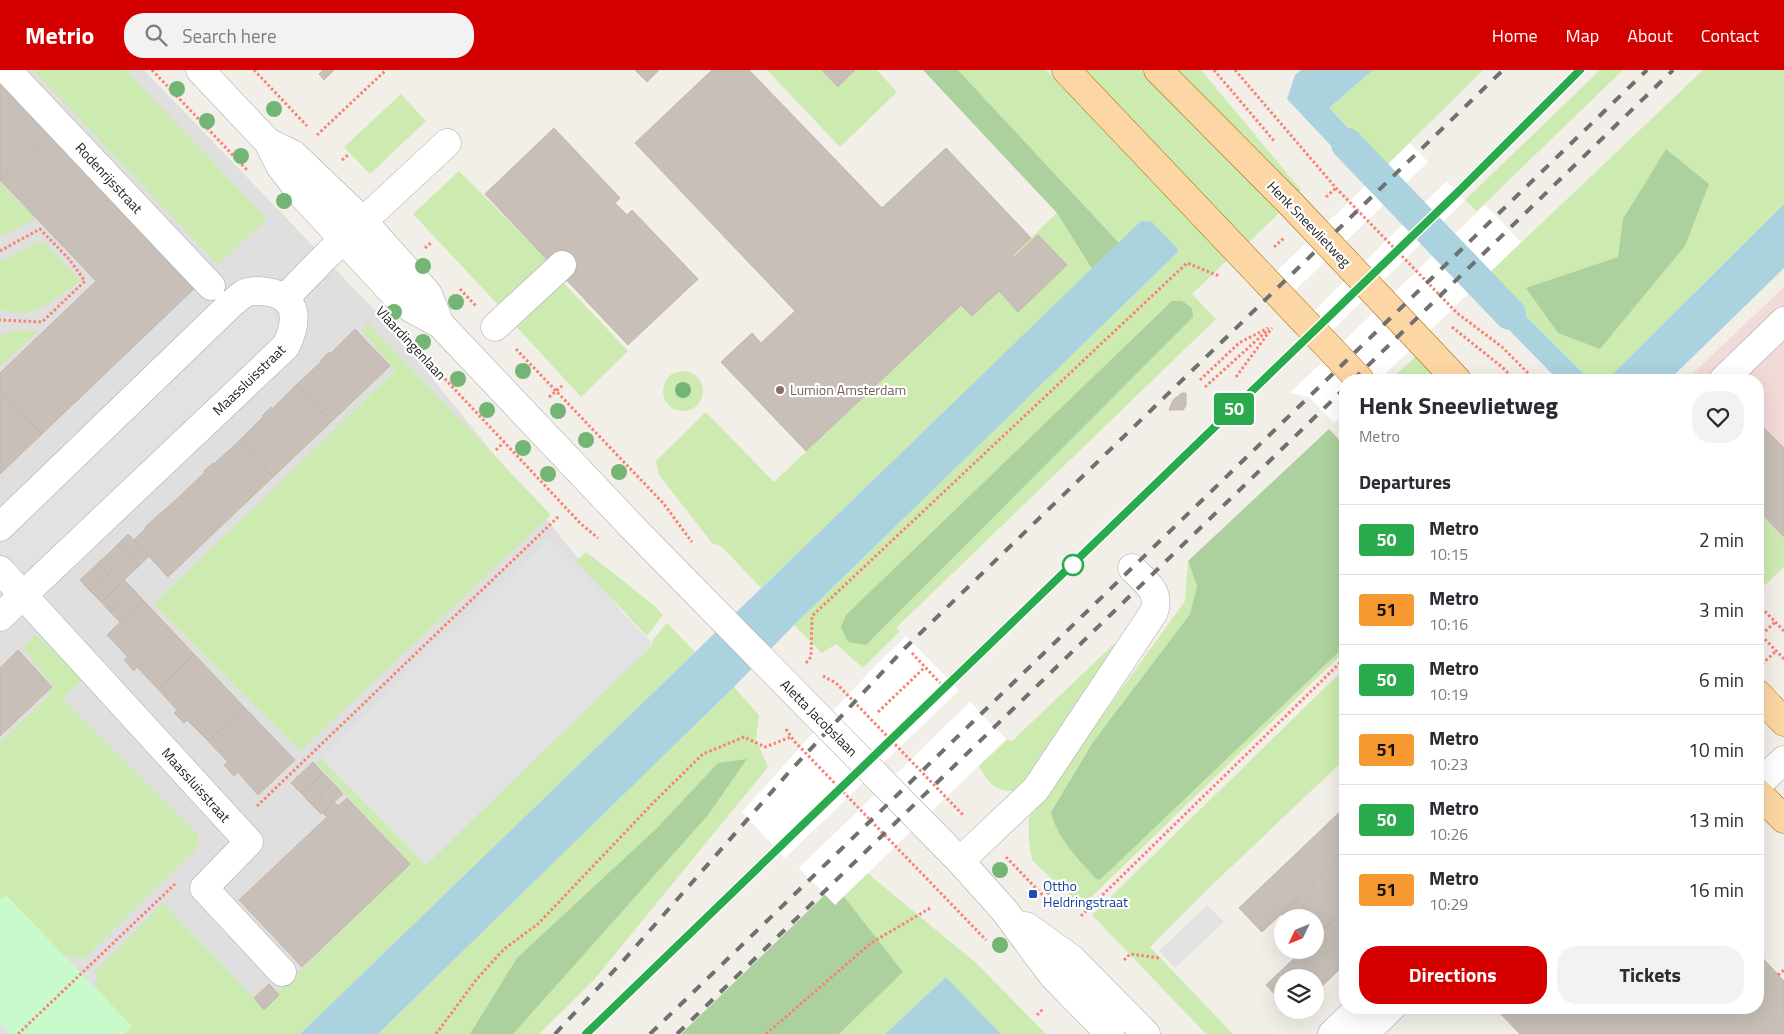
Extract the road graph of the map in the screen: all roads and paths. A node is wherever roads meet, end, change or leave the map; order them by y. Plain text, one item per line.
1 (7, 70) edge
2 (152, 70) edge
3 (200, 70) edge
4 (386, 70) edge
5 (1066, 70) edge
6 (1158, 70) edge
7 (1235, 70) edge
8 (316, 136) dead end
9 (268, 142) junction
10 (447, 142) dead end
11 (253, 177) dead end
12 (363, 221) junction
13 (343, 240) junction
14 (0, 251) edge
15 (562, 265) dead end
16 (1220, 277) dead end
17 (211, 286) dead end
18 (285, 298) junction
19 (0, 320) edge
20 (1784, 322) edge
21 (440, 324) junction
22 (1276, 324) junction
23 (495, 327) dead end
24 (411, 342) dead end
25 (1354, 374) edge
26 (1451, 374) edge
27 (1529, 374) edge
28 (1730, 374) edge
29 (1236, 377) dead end
30 (1200, 380) dead end
31 (1205, 387) dead end
32 (559, 516) dead end
33 (0, 527) edge
34 (603, 542) dead end
35 (1132, 568) dead end
36 (0, 570) edge
37 (697, 591) joint
38 (23, 596) junction
39 (1764, 610) edge
40 (0, 617) edge
41 (1775, 622) junction
42 (1784, 631) edge
43 (1764, 632) edge
44 (1764, 641) edge
45 (1776, 651) junction
46 (912, 653) dead end
47 (1784, 659) edge
48 (1764, 663) edge
49 (1339, 664) edge
50 (925, 667) junction
51 (795, 675) junction
52 (940, 683) dead end
53 (1764, 700) edge
54 (878, 712) dead end
55 (782, 722) dead end
56 (1784, 722) edge
57 (791, 737) junction
58 (1784, 760) edge
59 (1764, 778) edge
60 (1764, 799) edge
61 (1784, 819) edge
62 (235, 828) junction
63 (960, 861) junction
64 (177, 882) dead end
65 (1052, 887) dead end
66 (1040, 901) dead end
67 (932, 907) dead end
68 (1004, 910) junction
69 (1081, 916) dead end
70 (988, 942) dead end
71 (1160, 958) dead end
72 (1124, 960) dead end
73 (1784, 970) edge
74 (282, 972) dead end
75 (1778, 975) dead end
76 (1353, 1014) edge
77 (1384, 1014) edge
78 (18, 1034) edge
79 (436, 1034) edge
80 (766, 1034) edge
81 (1110, 1034) edge
82 (1146, 1034) edge
83 (1332, 1034) edge
84 (1364, 1034) edge

1 - 17 street, Rodenrijsstraat
2 - 11 path
3 - 9 street, Vlaardingenlaan
4 - 8 path
5 - 25 main road
6 - 26 main road, Henk Sneevlietweg
7 - 27 path
9 - 12 street, Vlaardingenlaan
9 - 13 street, Vlaardingenlaan
10 - 12 street
12 - 13 street
12 - 21 street, Vlaardingenlaan
13 - 18 street
13 - 21 street, Vlaardingenlaan
14 - 19 path
15 - 23 street
16 - 51 path
18 - 33 street
18 - 38 street, Maassluisstraat
20 - 28 street
21 - 37 street, Vlaardingenlaan
22 - 29 path
22 - 30 path
22 - 31 path
24 - 34 path, Vlaardingenlaan
32 - 62 path
35 - 63 street
36 - 38 street, Maassluisstraat
37 - 51 street, Aletta Jacobslaan
38 - 40 street, Maassluisstraat
38 - 62 street, Maassluisstraat
39 - 41 path
41 - 42 path
41 - 43 path
44 - 45 path
45 - 47 path
45 - 48 path
46 - 50 path
49 - 69 path
50 - 52 path
50 - 54 path
51 - 63 street, Aletta Jacobslaan
53 - 56 main road
55 - 57 path
57 - 70 path
57 - 79 path
58 - 59 street
60 - 61 main road
62 - 74 street, Maassluisstraat
63 - 68 street, Aletta Jacobslaan
64 - 78 path
65 - 66 path
67 - 80 path
68 - 81 street, Aletta Jacobslaan
68 - 82 street, Aletta Jacobslaan
71 - 72 path
73 - 75 path
76 - 83 street
77 - 84 street

